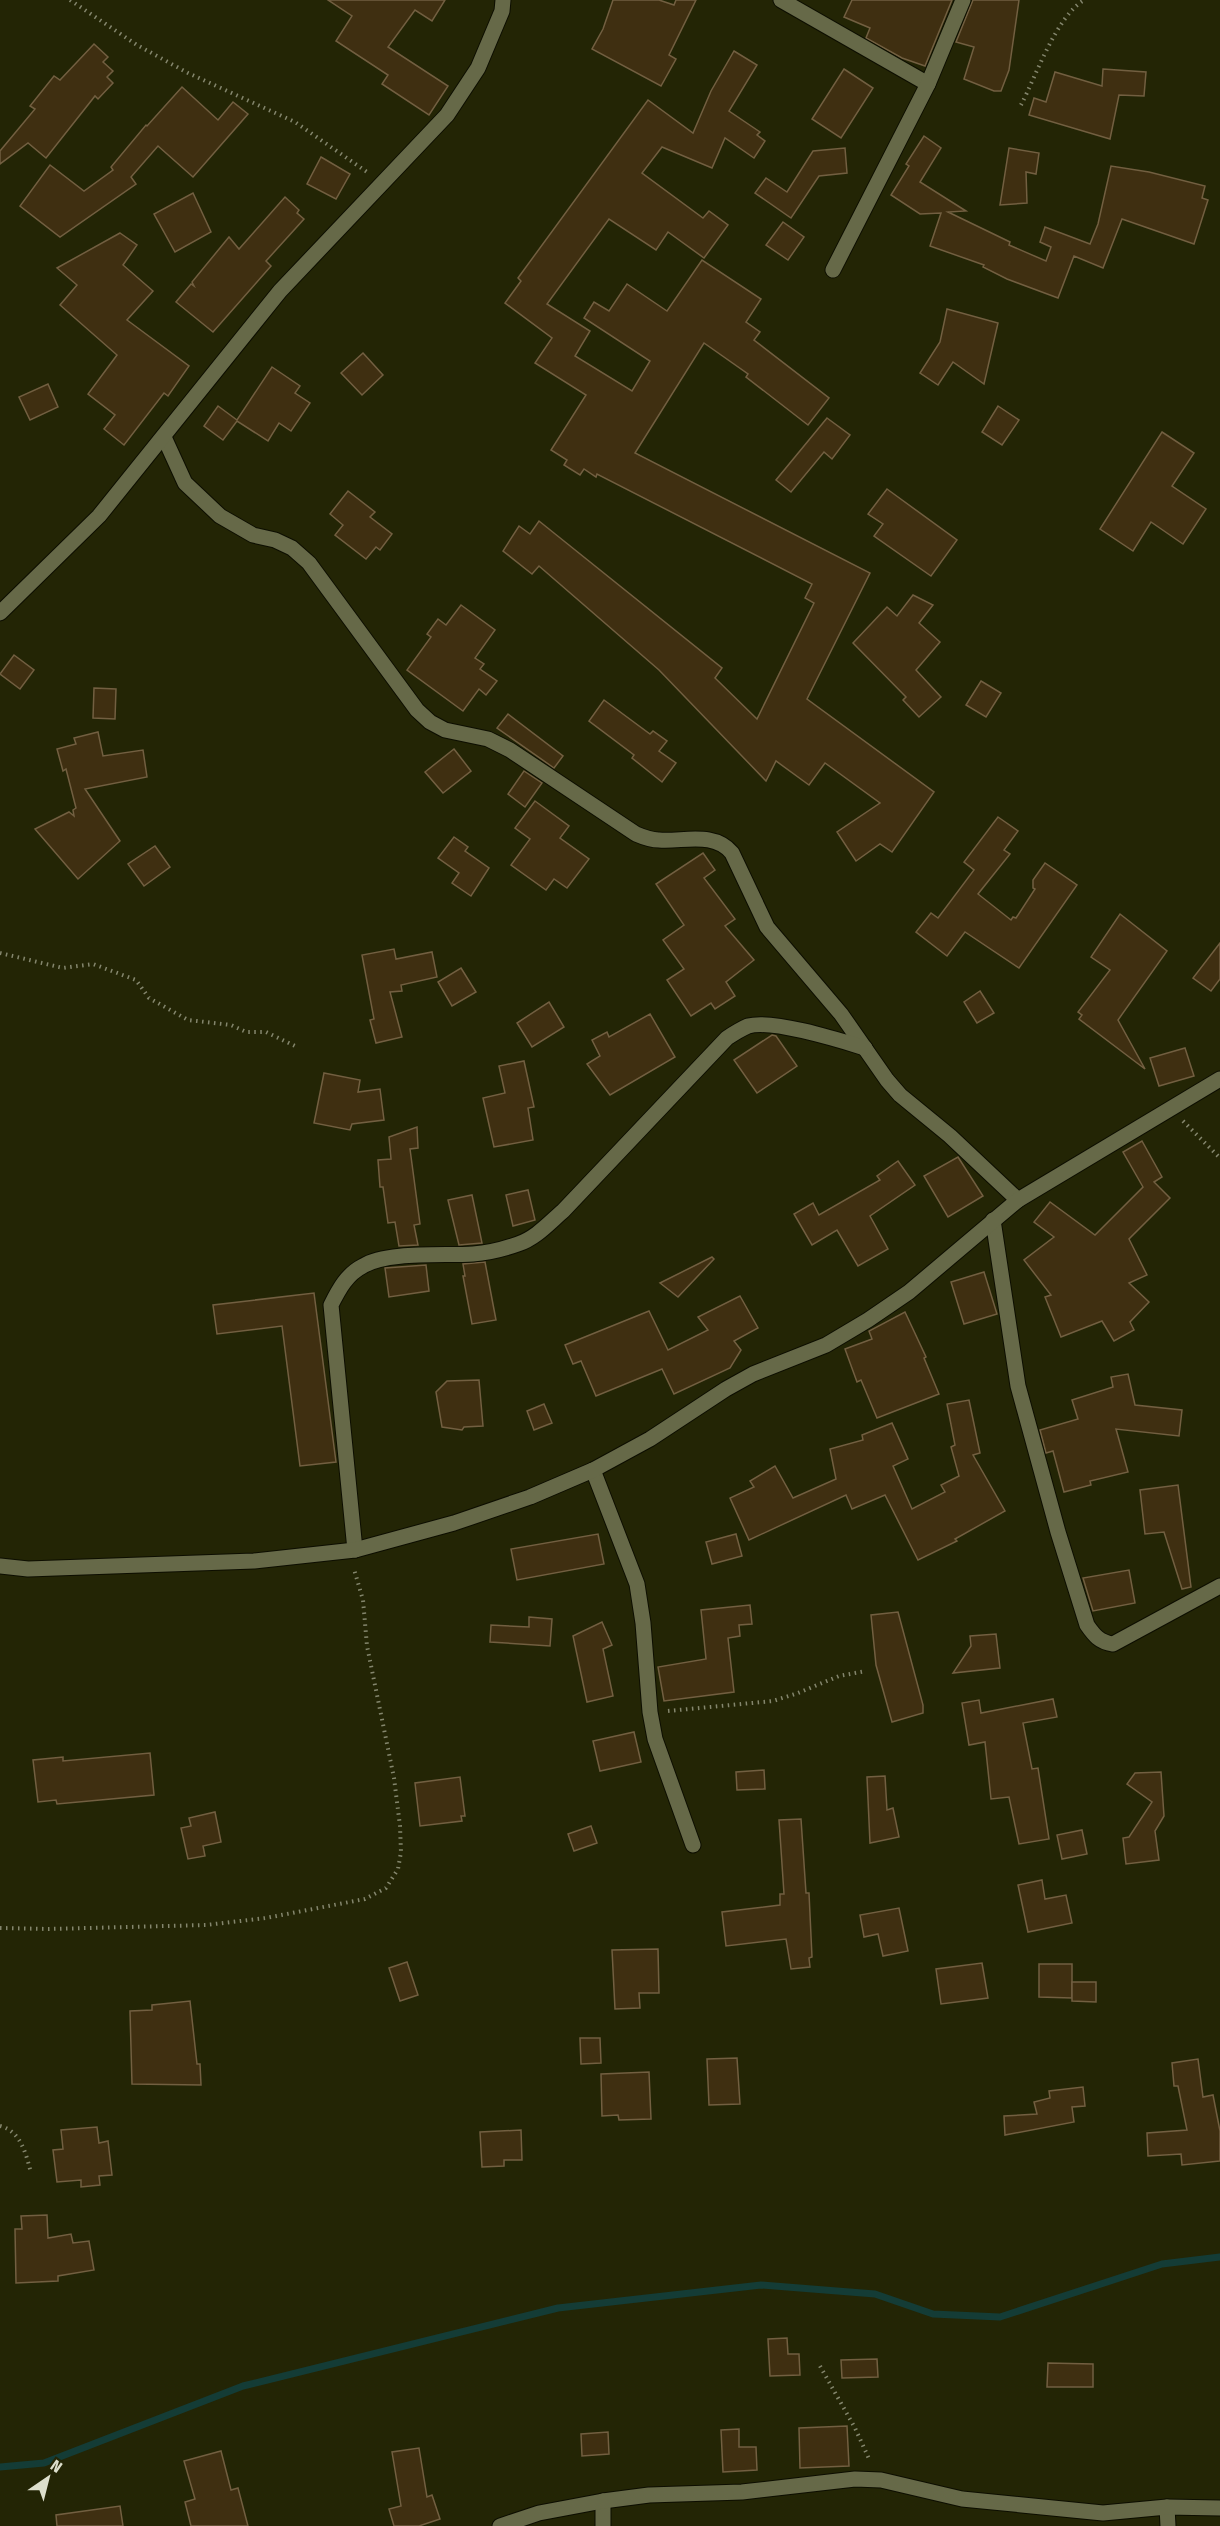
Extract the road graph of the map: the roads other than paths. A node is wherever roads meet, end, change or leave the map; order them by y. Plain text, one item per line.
1 (503, 0) edge
2 (781, 0) edge
3 (963, 0) edge
4 (928, 84) junction
5 (833, 270) dead end
6 (164, 437) junction
7 (0, 613) edge
8 (865, 1048) junction
9 (1220, 1079) edge
10 (1018, 1200) junction
11 (993, 1220) junction
12 (593, 1470) junction
13 (352, 1551) junction
14 (0, 1566) edge
15 (1220, 1586) edge
16 (693, 1845) dead end
17 (603, 2501) junction
18 (1167, 2506) junction
19 (1220, 2508) edge
20 (500, 2526) edge
21 (603, 2526) edge
22 (1168, 2526) edge

1 - 6 street
2 - 4 street
3 - 4 street
4 - 5 street
6 - 7 street
6 - 8 street
8 - 10 street
8 - 13 street
9 - 10 street
10 - 11 street
11 - 12 street
11 - 15 street
12 - 13 street
12 - 16 street
13 - 14 street
17 - 18 street
17 - 20 street
17 - 21 street
18 - 19 street
18 - 22 street

